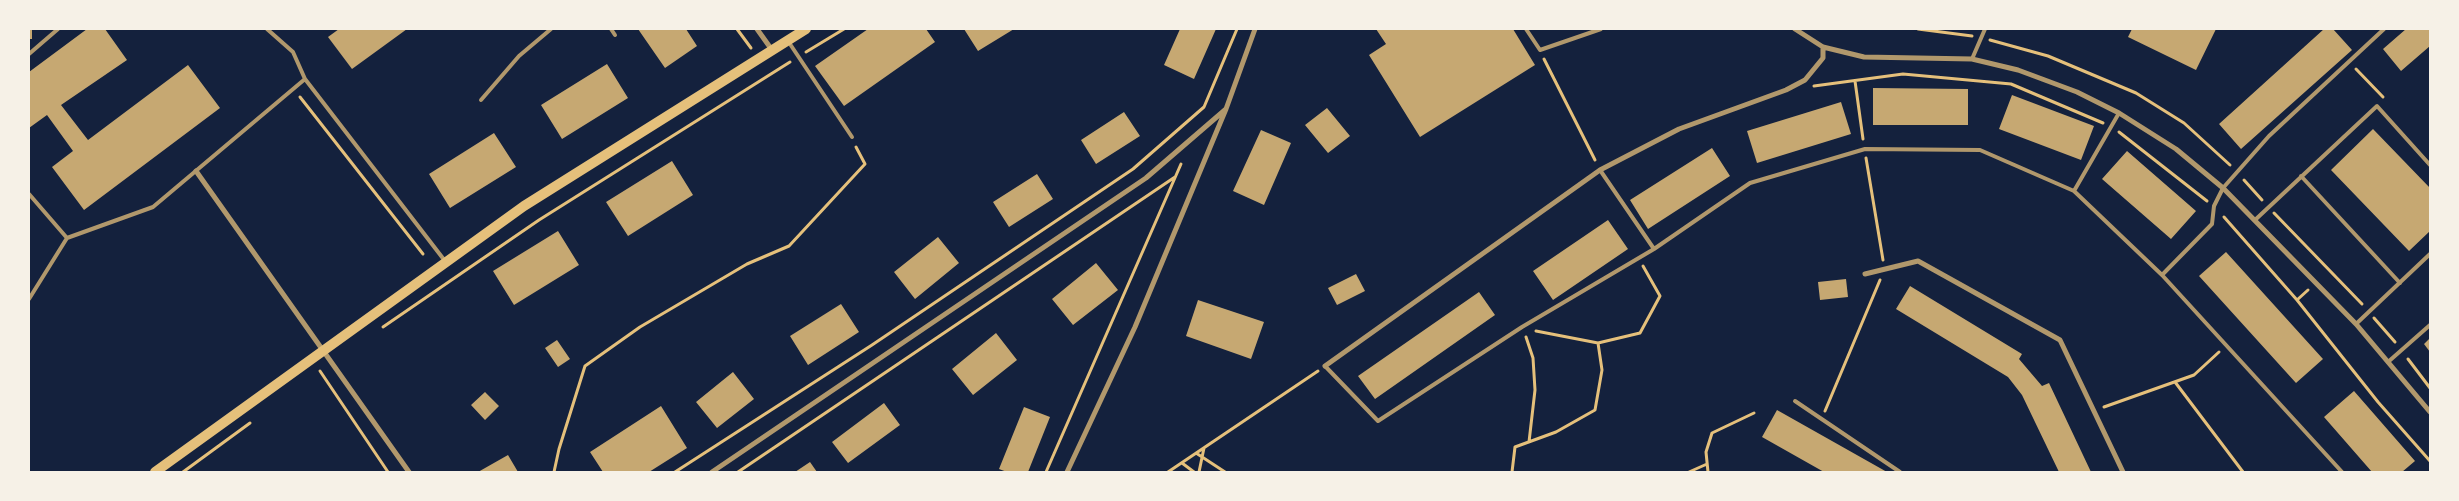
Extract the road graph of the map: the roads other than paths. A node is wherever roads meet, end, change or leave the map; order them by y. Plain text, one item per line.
1 (58, 29) edge
2 (267, 29) edge
3 (551, 29) edge
4 (611, 29) edge
5 (757, 29) edge
6 (806, 29) edge
7 (1255, 29) edge
8 (1526, 29) edge
9 (1601, 29) edge
10 (1795, 29) edge
11 (1985, 29) edge
12 (2384, 29) edge
13 (615, 35) dead end
14 (788, 41) junction
15 (1823, 47) junction
16 (772, 51) junction
17 (29, 54) edge
18 (1972, 59) junction
19 (305, 79) junction
20 (481, 100) dead end
21 (1226, 109) junction
22 (2119, 113) junction
23 (852, 138) road end
24 (2430, 165) edge
25 (1600, 170) junction
26 (196, 171) junction
27 (2301, 176) junction
28 (2223, 188) junction
29 (2074, 191) junction
30 (29, 194) edge
31 (2255, 220) junction
32 (67, 238) junction
33 (1654, 249) junction
34 (2430, 254) edge
35 (446, 262) junction
36 (1865, 274) dead end
37 (2162, 275) junction
38 (2400, 283) junction
39 (29, 299) edge
40 (2356, 324) junction
41 (2430, 325) edge
42 (325, 351) junction
43 (2388, 362) junction
44 (1325, 366) joint
45 (1795, 401) dead end
46 (2430, 412) edge
47 (155, 472) edge
48 (409, 472) edge
49 (712, 472) edge
50 (1067, 472) edge
51 (1900, 472) edge
52 (2123, 472) edge
53 (2342, 472) edge

1 - 17 lane
2 - 19 lane
3 - 20 lane
4 - 13 lane
5 - 16 street
6 - 14 main road
7 - 21 street
8 - 9 lane
10 - 15 street
11 - 18 lane
12 - 28 lane
14 - 16 main road
14 - 23 lane
15 - 18 street
15 - 25 street
16 - 35 main road
18 - 22 street
19 - 26 lane
19 - 35 lane
21 - 49 street
21 - 50 street
22 - 28 street
22 - 29 lane
24 - 27 lane
25 - 33 lane
25 - 44 street
26 - 32 lane
26 - 42 street
27 - 31 lane
27 - 38 lane
28 - 31 street
28 - 37 lane
29 - 33 lane
29 - 37 lane
30 - 32 lane
31 - 40 street
32 - 39 lane
33 - 44 lane
34 - 38 lane
35 - 42 main road
36 - 52 street
37 - 53 lane
38 - 40 lane
40 - 43 street
41 - 43 lane
42 - 47 main road
42 - 48 street
43 - 46 street
45 - 51 lane

